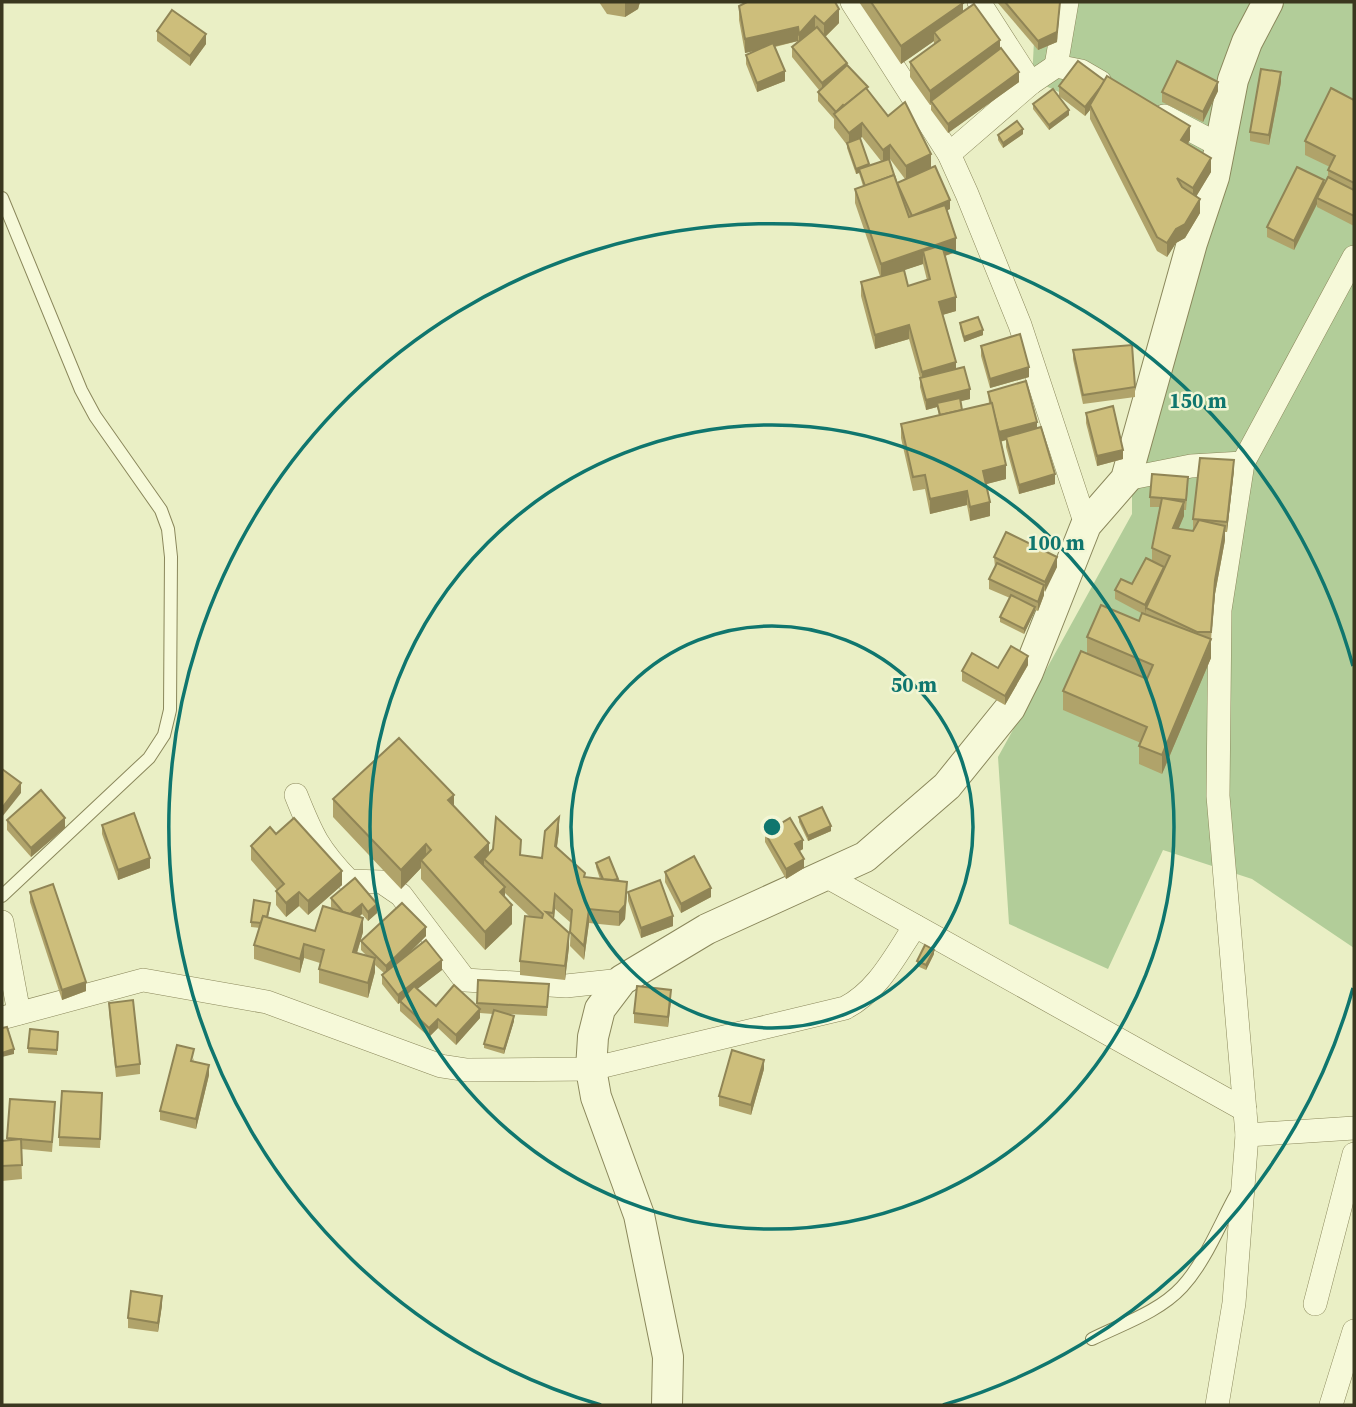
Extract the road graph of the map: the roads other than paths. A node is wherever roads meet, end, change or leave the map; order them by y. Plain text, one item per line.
1 (852, 2) edge
2 (979, 2) edge
3 (1067, 2) edge
4 (1268, 2) edge
5 (1056, 66) junction
6 (1031, 83) junction
7 (1116, 90) edge
8 (1150, 108) edge
9 (1219, 145) junction
10 (949, 153) junction
11 (2, 198) edge
12 (1354, 257) edge
13 (1243, 463) junction
14 (1126, 479) junction
15 (1086, 525) junction
16 (296, 795) dead end
17 (824, 875) junction
18 (2, 896) edge
19 (2, 922) edge
20 (915, 926) junction
21 (622, 980) junction
22 (10, 1016) edge
23 (591, 1069) junction
24 (1245, 1110) junction
25 (1354, 1128) edge
26 (1247, 1135) junction
27 (1354, 1154) edge
28 (1244, 1179) junction
29 (1315, 1304) dead end
30 (1354, 1331) edge
31 (1093, 1339) dead end
32 (671, 1403) edge
33 (1217, 1405) edge
34 (1331, 1405) edge

1 - 10 street
2 - 6 street
3 - 5 street
4 - 9 street
5 - 6 street
5 - 7 street
6 - 10 street
8 - 9 street
9 - 14 street
10 - 15 street
11 - 18 lane
12 - 13 street
13 - 14 street
13 - 24 street
14 - 15 street
15 - 17 street
16 - 21 street
17 - 20 street
17 - 21 street
19 - 22 street
20 - 23 street
20 - 24 street
21 - 23 street
22 - 23 street
23 - 32 street
24 - 26 street
25 - 26 street
26 - 28 street
27 - 29 street
28 - 31 lane
28 - 33 street
30 - 34 street

